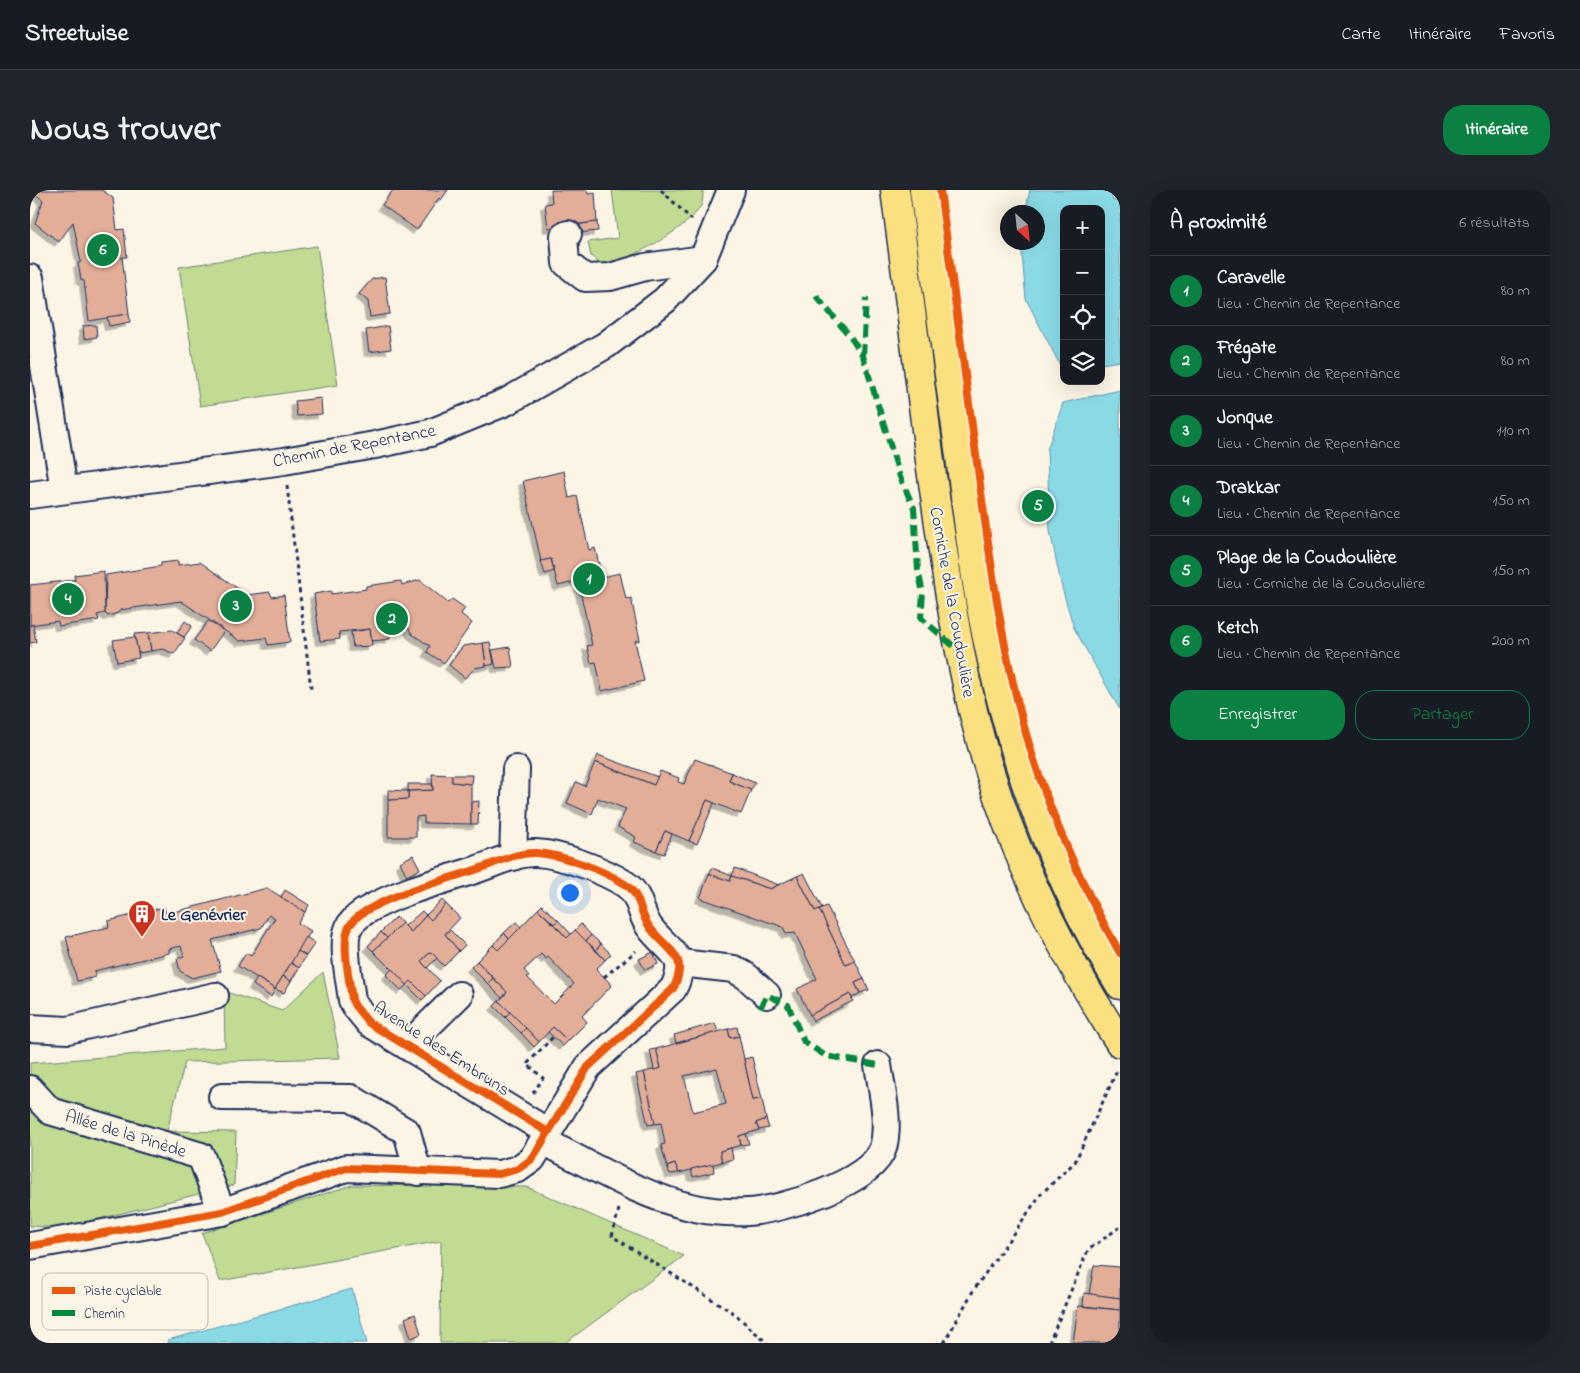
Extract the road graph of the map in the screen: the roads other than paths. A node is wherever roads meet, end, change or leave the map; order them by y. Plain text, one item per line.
1 (731, 190) edge
2 (895, 190) edge
3 (924, 190) edge
4 (568, 234) dead end
5 (703, 259) junction
6 (30, 278) edge
7 (64, 490) junction
8 (30, 495) edge
9 (516, 769) dead end
10 (513, 857) junction
11 (680, 963) junction
12 (1120, 985) edge
13 (459, 995) dead end
14 (767, 995) dead end
15 (215, 996) dead end
16 (30, 1028) edge
17 (1120, 1043) edge
18 (407, 1046) junction
19 (878, 1065) dead end
20 (30, 1089) edge
21 (222, 1098) dead end
22 (546, 1136) junction
23 (418, 1172) junction
24 (222, 1212) junction
25 (30, 1246) edge

1 - 5 street, Chemin de Repentance
2 - 17 main road, Corniche de la Coudoulière
3 - 12 main road, Corniche de la Coudoulière
4 - 5 street
5 - 7 street, Chemin de Repentance
6 - 7 street
7 - 8 street, Chemin de Repentance
9 - 10 street
10 - 11 street, Avenue des Embruns
10 - 18 street, Avenue des Embruns
11 - 14 street
11 - 22 street
13 - 18 street
15 - 16 street
18 - 22 street, Avenue des Embruns
19 - 22 street, Avenue des Embruns
20 - 24 street, Allée de la Pinède
21 - 23 street
22 - 23 street
23 - 24 street
24 - 25 street

